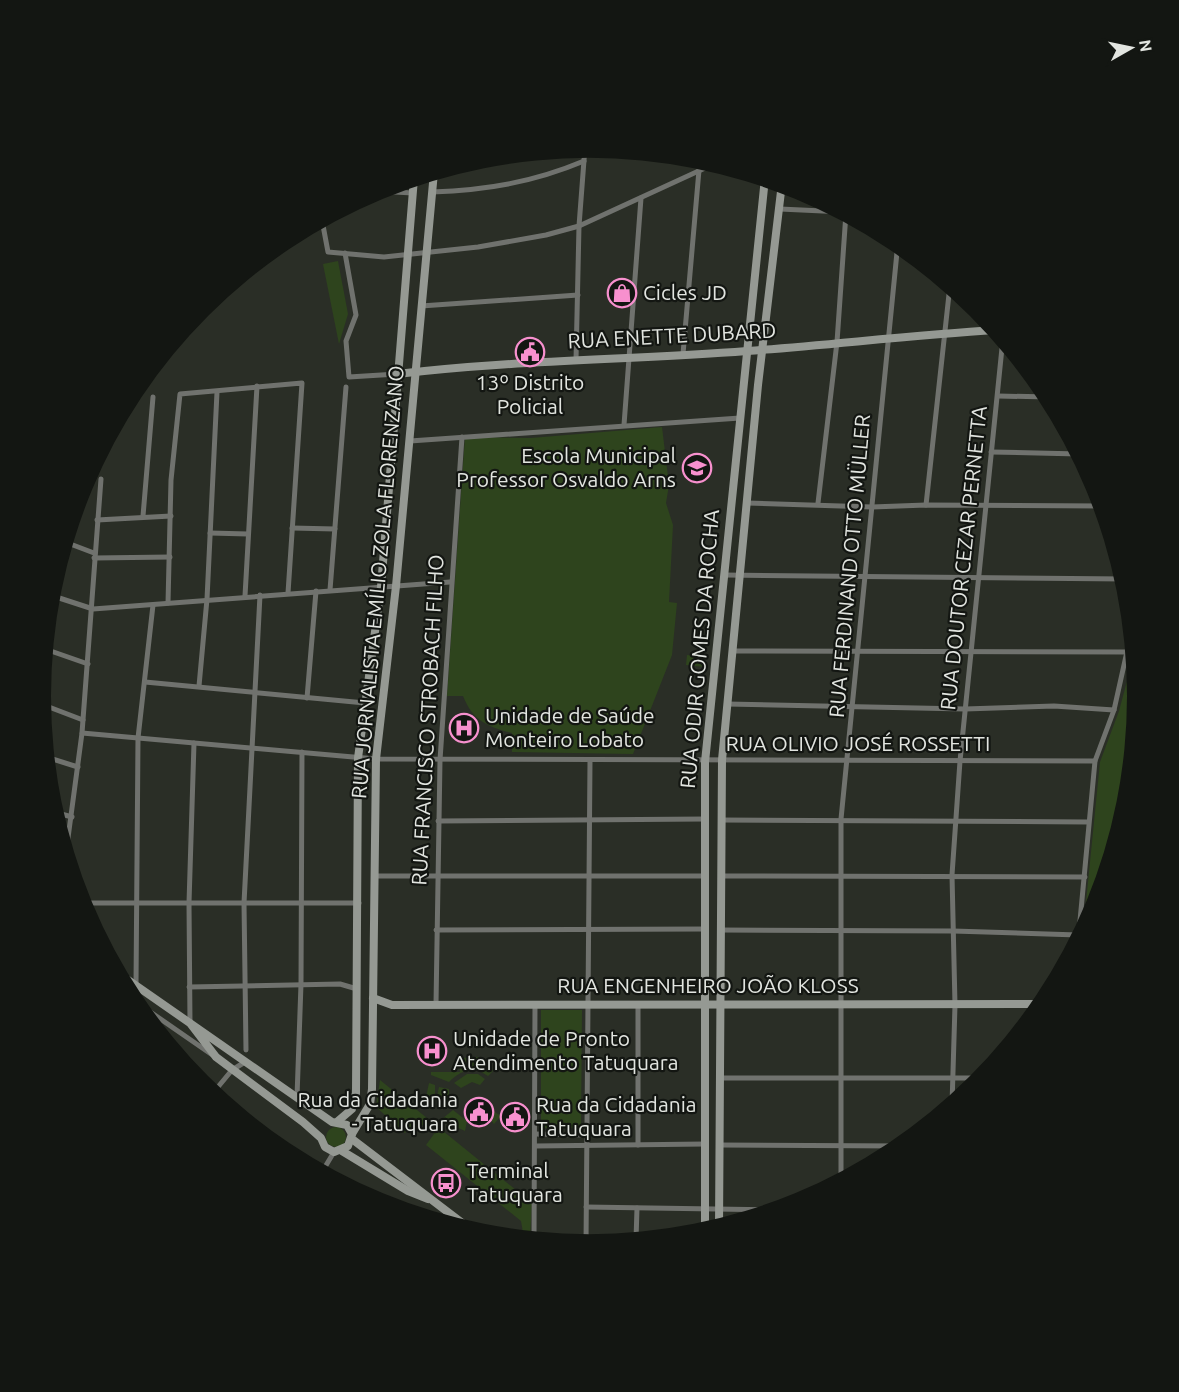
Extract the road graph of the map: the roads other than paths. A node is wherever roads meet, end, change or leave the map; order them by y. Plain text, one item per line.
1 (584, 161) joint
2 (699, 170) joint
3 (433, 181) edge
4 (764, 186) edge
5 (413, 187) edge
6 (432, 192) junction
7 (397, 193) edge
8 (781, 193) edge
9 (413, 194) junction
10 (641, 198) junction
11 (780, 209) junction
12 (825, 212) edge
13 (844, 222) edge
14 (579, 226) junction
15 (323, 228) edge
16 (426, 252) junction
17 (345, 254) junction
18 (408, 254) junction
19 (897, 254) edge
20 (578, 295) junction
21 (949, 295) edge
22 (421, 306) junction
23 (984, 331) edge
24 (946, 333) junction
25 (888, 337) junction
26 (837, 342) junction
27 (764, 349) junction
28 (1002, 350) edge
29 (747, 351) junction
30 (683, 354) junction
31 (630, 357) junction
32 (576, 360) junction
33 (415, 372) junction
34 (397, 374) junction
35 (256, 386) junction
36 (346, 387) dead end
37 (217, 392) junction
38 (998, 396) junction
39 (1036, 396) edge
40 (153, 397) dead end
41 (740, 418) junction
42 (624, 425) junction
43 (462, 437) junction
44 (410, 441) junction
45 (991, 452) junction
46 (1070, 454) edge
47 (101, 479) dead end
48 (747, 503) junction
49 (818, 503) junction
50 (926, 505) junction
51 (985, 505) junction
52 (1093, 506) edge
53 (872, 507) junction
54 (143, 516) junction
55 (171, 516) junction
56 (97, 520) junction
57 (292, 528) junction
58 (335, 529) junction
59 (210, 533) junction
60 (248, 534) junction
61 (73, 545) edge
62 (94, 555) junction
63 (170, 557) junction
64 (724, 575) junction
65 (740, 576) junction
66 (866, 577) junction
67 (978, 578) junction
68 (1115, 579) edge
69 (450, 582) junction
70 (396, 586) junction
71 (381, 587) junction
72 (330, 590) junction
73 (316, 591) junction
74 (288, 593) junction
75 (260, 595) junction
76 (245, 596) junction
77 (60, 598) edge
78 (207, 599) junction
79 (168, 603) junction
80 (153, 605) junction
81 (93, 609) junction
82 (971, 650) junction
83 (733, 651) junction
84 (53, 652) edge
85 (858, 652) junction
86 (1126, 652) edge
87 (1127, 660) edge
88 (88, 664) junction
89 (145, 682) junction
90 (199, 686) junction
91 (255, 694) junction
92 (307, 698) junction
93 (365, 703) junction
94 (728, 704) junction
95 (854, 707) junction
96 (51, 708) edge
97 (965, 709) junction
98 (1114, 710) junction
99 (83, 720) junction
100 (82, 733) junction
101 (138, 738) junction
102 (194, 743) junction
103 (252, 747) junction
104 (302, 752) junction
105 (358, 758) junction
106 (376, 759) junction
107 (55, 760) edge
108 (440, 760) junction
109 (590, 760) junction
110 (722, 760) junction
111 (847, 760) junction
112 (960, 761) junction
113 (1095, 761) junction
114 (705, 762) junction
115 (78, 767) junction
116 (64, 815) edge
117 (72, 817) junction
118 (705, 819) junction
119 (588, 820) junction
120 (722, 820) junction
121 (438, 821) junction
122 (842, 821) junction
123 (956, 821) junction
124 (1088, 822) junction
125 (69, 835) edge
126 (590, 875) junction
127 (952, 875) junction
128 (374, 876) junction
129 (436, 876) junction
130 (705, 876) junction
131 (721, 876) junction
132 (841, 877) junction
133 (1085, 877) junction
134 (92, 903) edge
135 (135, 903) junction
136 (189, 903) junction
137 (244, 903) junction
138 (359, 903) junction
139 (301, 904) junction
140 (1081, 916) edge
141 (588, 928) junction
142 (705, 929) junction
143 (436, 930) junction
144 (720, 930) junction
145 (841, 930) junction
146 (953, 931) junction
147 (1070, 938) edge
148 (374, 947) junction
149 (359, 948) junction
150 (301, 984) junction
151 (136, 985) joint
152 (245, 985) junction
153 (189, 987) junction
154 (359, 989) junction
155 (373, 998) junction
156 (436, 1004) junction
157 (535, 1004) junction
158 (586, 1004) junction
159 (705, 1004) junction
160 (720, 1004) junction
161 (842, 1004) junction
162 (1031, 1004) edge
163 (638, 1005) junction
164 (955, 1005) junction
165 (157, 1016) edge
166 (190, 1023) junction
167 (246, 1050) dead end
168 (216, 1057) junction
169 (250, 1064) junction
170 (232, 1070) junction
171 (720, 1078) junction
172 (953, 1078) junction
173 (969, 1078) edge
174 (841, 1079) junction
175 (219, 1087) edge
176 (952, 1094) edge
177 (297, 1097) junction
178 (335, 1122) junction
179 (535, 1134) junction
180 (586, 1134) junction
181 (352, 1136) junction
182 (321, 1138) junction
183 (705, 1144) junction
184 (719, 1144) junction
185 (638, 1145) junction
186 (535, 1146) junction
187 (586, 1146) junction
188 (841, 1146) junction
189 (884, 1147) edge
190 (338, 1152) junction
191 (327, 1166) edge
192 (841, 1172) edge
193 (440, 1204) junction
194 (585, 1208) junction
195 (637, 1208) junction
196 (705, 1209) junction
197 (719, 1209) junction
198 (751, 1210) edge
199 (456, 1218) edge
200 (719, 1218) edge
201 (705, 1222) edge
202 (534, 1231) edge
203 (636, 1232) edge
204 (586, 1234) edge

1 - 6 street
1 - 14 street
2 - 10 street
2 - 30 street
3 - 6 street, RUA JORNALISTA EMÍLIO ZOLA FLORENZANO
4 - 29 street, RUA ODIR GOMES DA ROCHA
5 - 9 street, RUA JORNALISTA EMÍLIO ZOLA FLORENZANO
6 - 16 street, RUA JORNALISTA EMÍLIO ZOLA FLORENZANO
7 - 9 street
8 - 11 street, RUA ODIR GOMES DA ROCHA
9 - 18 street, RUA JORNALISTA EMÍLIO ZOLA FLORENZANO
10 - 14 street
10 - 31 street
11 - 12 street
11 - 27 street, RUA ODIR GOMES DA ROCHA
13 - 26 street
14 - 16 street
14 - 20 street
15 - 17 street
16 - 18 street
16 - 22 street, RUA JORNALISTA EMÍLIO ZOLA FLORENZANO
17 - 18 street
17 - 34 street, RUA ENETTE DUBARD
18 - 34 street, RUA JORNALISTA EMÍLIO ZOLA FLORENZANO
19 - 25 street, RUA FERDINAND OTTO MÜLLER
20 - 22 street
20 - 32 street
21 - 24 street
22 - 33 street, RUA JORNALISTA EMÍLIO ZOLA FLORENZANO
23 - 24 street, RUA ENETTE DUBARD
24 - 25 street, RUA ENETTE DUBARD
24 - 50 street
25 - 26 street, RUA ENETTE DUBARD
25 - 53 street, RUA FERDINAND OTTO MÜLLER
26 - 27 street, RUA ENETTE DUBARD
26 - 49 street
27 - 29 street, RUA ENETTE DUBARD
27 - 48 street, RUA ODIR GOMES DA ROCHA
28 - 38 street, RUA DOUTOR CEZAR PERNETTA
29 - 30 street, RUA ENETTE DUBARD
29 - 41 street, RUA ODIR GOMES DA ROCHA
30 - 31 street, RUA ENETTE DUBARD
31 - 32 street, RUA ENETTE DUBARD
31 - 42 street
32 - 33 street, RUA ENETTE DUBARD
33 - 34 street, RUA ENETTE DUBARD
33 - 44 street, RUA JORNALISTA EMÍLIO ZOLA FLORENZANO
34 - 71 street, RUA JORNALISTA EMÍLIO ZOLA FLORENZANO
35 - 37 street
35 - 57 street
35 - 60 street
36 - 58 street
37 - 55 street
37 - 59 street
38 - 39 street
38 - 45 street, RUA DOUTOR CEZAR PERNETTA
40 - 54 street
41 - 42 street
41 - 64 street, RUA ODIR GOMES DA ROCHA
42 - 43 street
43 - 44 street
43 - 69 street, RUA FRANCISCO STROBACH FILHO
44 - 70 street, RUA JORNALISTA EMÍLIO ZOLA FLORENZANO
45 - 46 street
45 - 51 street, RUA DOUTOR CEZAR PERNETTA
47 - 56 street
48 - 49 street
48 - 65 street, RUA ODIR GOMES DA ROCHA
49 - 53 street
50 - 51 street
50 - 53 street
51 - 52 street
51 - 67 street, RUA DOUTOR CEZAR PERNETTA
53 - 66 street, RUA FERDINAND OTTO MÜLLER
54 - 55 street
54 - 56 street
55 - 63 street
56 - 62 street
57 - 58 street
57 - 74 street
58 - 72 street
59 - 60 street
59 - 78 street
60 - 76 street
61 - 62 street
62 - 63 street
62 - 81 street
63 - 79 street
64 - 65 street
64 - 114 street, RUA ODIR GOMES DA ROCHA
65 - 66 street
65 - 83 street, RUA ODIR GOMES DA ROCHA
66 - 67 street
66 - 85 street, RUA FERDINAND OTTO MÜLLER
67 - 68 street
67 - 82 street, RUA DOUTOR CEZAR PERNETTA
69 - 70 street
69 - 108 street, RUA FRANCISCO STROBACH FILHO
70 - 71 street
70 - 106 street, RUA JORNALISTA EMÍLIO ZOLA FLORENZANO
71 - 72 street
71 - 93 street, RUA JORNALISTA EMÍLIO ZOLA FLORENZANO
72 - 73 street
73 - 74 street
73 - 92 street
74 - 75 street
75 - 76 street
75 - 91 street
76 - 78 street
77 - 81 street
78 - 79 street
78 - 90 street
79 - 80 street
80 - 81 street
80 - 89 street
81 - 88 street
82 - 85 street
82 - 86 street
82 - 97 street, RUA DOUTOR CEZAR PERNETTA
83 - 85 street
83 - 94 street, RUA ODIR GOMES DA ROCHA
84 - 88 street
85 - 95 street, RUA FERDINAND OTTO MÜLLER
87 - 98 street
88 - 99 street
89 - 90 street
89 - 101 street
90 - 91 street
91 - 92 street
91 - 103 street
92 - 93 street
93 - 105 street, RUA JORNALISTA EMÍLIO ZOLA FLORENZANO
94 - 95 street
94 - 110 street, RUA ODIR GOMES DA ROCHA
95 - 97 street
95 - 111 street, RUA FERDINAND OTTO MÜLLER
96 - 99 street
97 - 98 street
97 - 112 street, RUA DOUTOR CEZAR PERNETTA
98 - 113 street
99 - 100 street
100 - 101 street, RUA OLIVIO JOSÉ ROSSETTI
100 - 115 street
101 - 102 street, RUA OLIVIO JOSÉ ROSSETTI
101 - 135 street
102 - 103 street, RUA OLIVIO JOSÉ ROSSETTI
102 - 136 street
103 - 104 street, RUA OLIVIO JOSÉ ROSSETTI
103 - 137 street
104 - 105 street, RUA OLIVIO JOSÉ ROSSETTI
104 - 139 street
105 - 106 street, RUA OLIVIO JOSÉ ROSSETTI
105 - 138 street, RUA JORNALISTA EMÍLIO ZOLA FLORENZANO
106 - 108 street, RUA OLIVIO JOSÉ ROSSETTI
106 - 128 street, RUA JORNALISTA EMÍLIO ZOLA FLORENZANO
107 - 115 street
108 - 109 street, RUA OLIVIO JOSÉ ROSSETTI
108 - 121 street, RUA FRANCISCO STROBACH FILHO
109 - 114 street, RUA OLIVIO JOSÉ ROSSETTI
109 - 119 street
110 - 111 street, RUA OLIVIO JOSÉ ROSSETTI
110 - 114 street, RUA OLIVIO JOSÉ ROSSETTI
110 - 120 street, RUA ODIR GOMES DA ROCHA
111 - 112 street, RUA OLIVIO JOSÉ ROSSETTI
111 - 122 street, RUA FERDINAND OTTO MÜLLER
112 - 113 street, RUA OLIVIO JOSÉ ROSSETTI
112 - 123 street, RUA DOUTOR CEZAR PERNETTA
113 - 124 street
114 - 118 street, RUA ODIR GOMES DA ROCHA
115 - 117 street
116 - 117 street
117 - 125 street
118 - 119 street
118 - 130 street, RUA ODIR GOMES DA ROCHA
119 - 121 street
119 - 126 street
120 - 122 street
120 - 131 street, RUA ODIR GOMES DA ROCHA
121 - 129 street, RUA FRANCISCO STROBACH FILHO
122 - 123 street
122 - 132 street, RUA FERDINAND OTTO MÜLLER
123 - 124 street
123 - 127 street, RUA DOUTOR CEZAR PERNETTA
124 - 133 street
126 - 129 street
126 - 130 street
126 - 141 street
127 - 132 street
127 - 133 street
127 - 146 street, RUA DOUTOR CEZAR PERNETTA
128 - 129 street
128 - 148 street, RUA JORNALISTA EMÍLIO ZOLA FLORENZANO
129 - 143 street, RUA FRANCISCO STROBACH FILHO
130 - 142 street, RUA ODIR GOMES DA ROCHA
131 - 132 street
131 - 144 street, RUA ODIR GOMES DA ROCHA
132 - 145 street, RUA FERDINAND OTTO MÜLLER
133 - 140 street
134 - 135 street
135 - 136 street
135 - 151 street
136 - 137 street
136 - 153 street
137 - 139 street
137 - 152 street
138 - 139 street
138 - 149 street, RUA JORNALISTA EMÍLIO ZOLA FLORENZANO
139 - 150 street
141 - 142 street
141 - 143 street
141 - 158 street
142 - 159 street, RUA ODIR GOMES DA ROCHA
143 - 156 street, RUA FRANCISCO STROBACH FILHO
144 - 145 street
144 - 160 street, RUA ODIR GOMES DA ROCHA
145 - 146 street
145 - 161 street, RUA FERDINAND OTTO MÜLLER
146 - 147 street
146 - 164 street, RUA DOUTOR CEZAR PERNETTA
148 - 149 street
148 - 155 street, RUA JORNALISTA EMÍLIO ZOLA FLORENZANO
149 - 154 street, RUA JORNALISTA EMÍLIO ZOLA FLORENZANO
150 - 152 street
150 - 154 street
150 - 177 street
151 - 166 street
152 - 153 street
152 - 167 street
153 - 166 street
154 - 178 street, RUA JORNALISTA EMÍLIO ZOLA FLORENZANO
155 - 156 street, RUA ENGENHEIRO JOÃO KLOSS
155 - 181 street, RUA JORNALISTA EMÍLIO ZOLA FLORENZANO
156 - 157 street, RUA ENGENHEIRO JOÃO KLOSS
157 - 158 street, RUA ENGENHEIRO JOÃO KLOSS
157 - 179 street
158 - 163 street, RUA ENGENHEIRO JOÃO KLOSS
158 - 180 street
159 - 160 street, RUA ENGENHEIRO JOÃO KLOSS
159 - 163 street, RUA ENGENHEIRO JOÃO KLOSS
159 - 183 street, RUA ODIR GOMES DA ROCHA
160 - 161 street, RUA ENGENHEIRO JOÃO KLOSS
160 - 171 street, RUA ODIR GOMES DA ROCHA
161 - 164 street, RUA ENGENHEIRO JOÃO KLOSS
161 - 174 street, RUA FERDINAND OTTO MÜLLER
162 - 164 street, RUA ENGENHEIRO JOÃO KLOSS
163 - 185 street
164 - 172 street, RUA DOUTOR CEZAR PERNETTA
165 - 168 street
166 - 168 street
166 - 169 street
168 - 170 street
169 - 170 street
169 - 177 street
170 - 175 street
170 - 182 street
171 - 174 street
171 - 184 street, RUA ODIR GOMES DA ROCHA
172 - 173 street
172 - 174 street
172 - 176 street, RUA DOUTOR CEZAR PERNETTA
174 - 188 street, RUA FERDINAND OTTO MÜLLER
177 - 178 street
178 - 181 street
178 - 182 street
179 - 180 street
179 - 186 street
180 - 187 street
181 - 190 street
181 - 193 street
182 - 190 street
183 - 185 street
183 - 196 street, RUA ODIR GOMES DA ROCHA
184 - 188 street
184 - 197 street, RUA ODIR GOMES DA ROCHA
185 - 187 street
186 - 187 street
186 - 202 street
187 - 194 street
188 - 189 street
188 - 192 street, RUA FERDINAND OTTO MÜLLER
190 - 191 street
190 - 193 street
193 - 199 street
194 - 195 street
194 - 204 street
195 - 196 street
195 - 203 street
196 - 197 street
196 - 201 street, RUA ODIR GOMES DA ROCHA
197 - 198 street
197 - 200 street, RUA ODIR GOMES DA ROCHA

